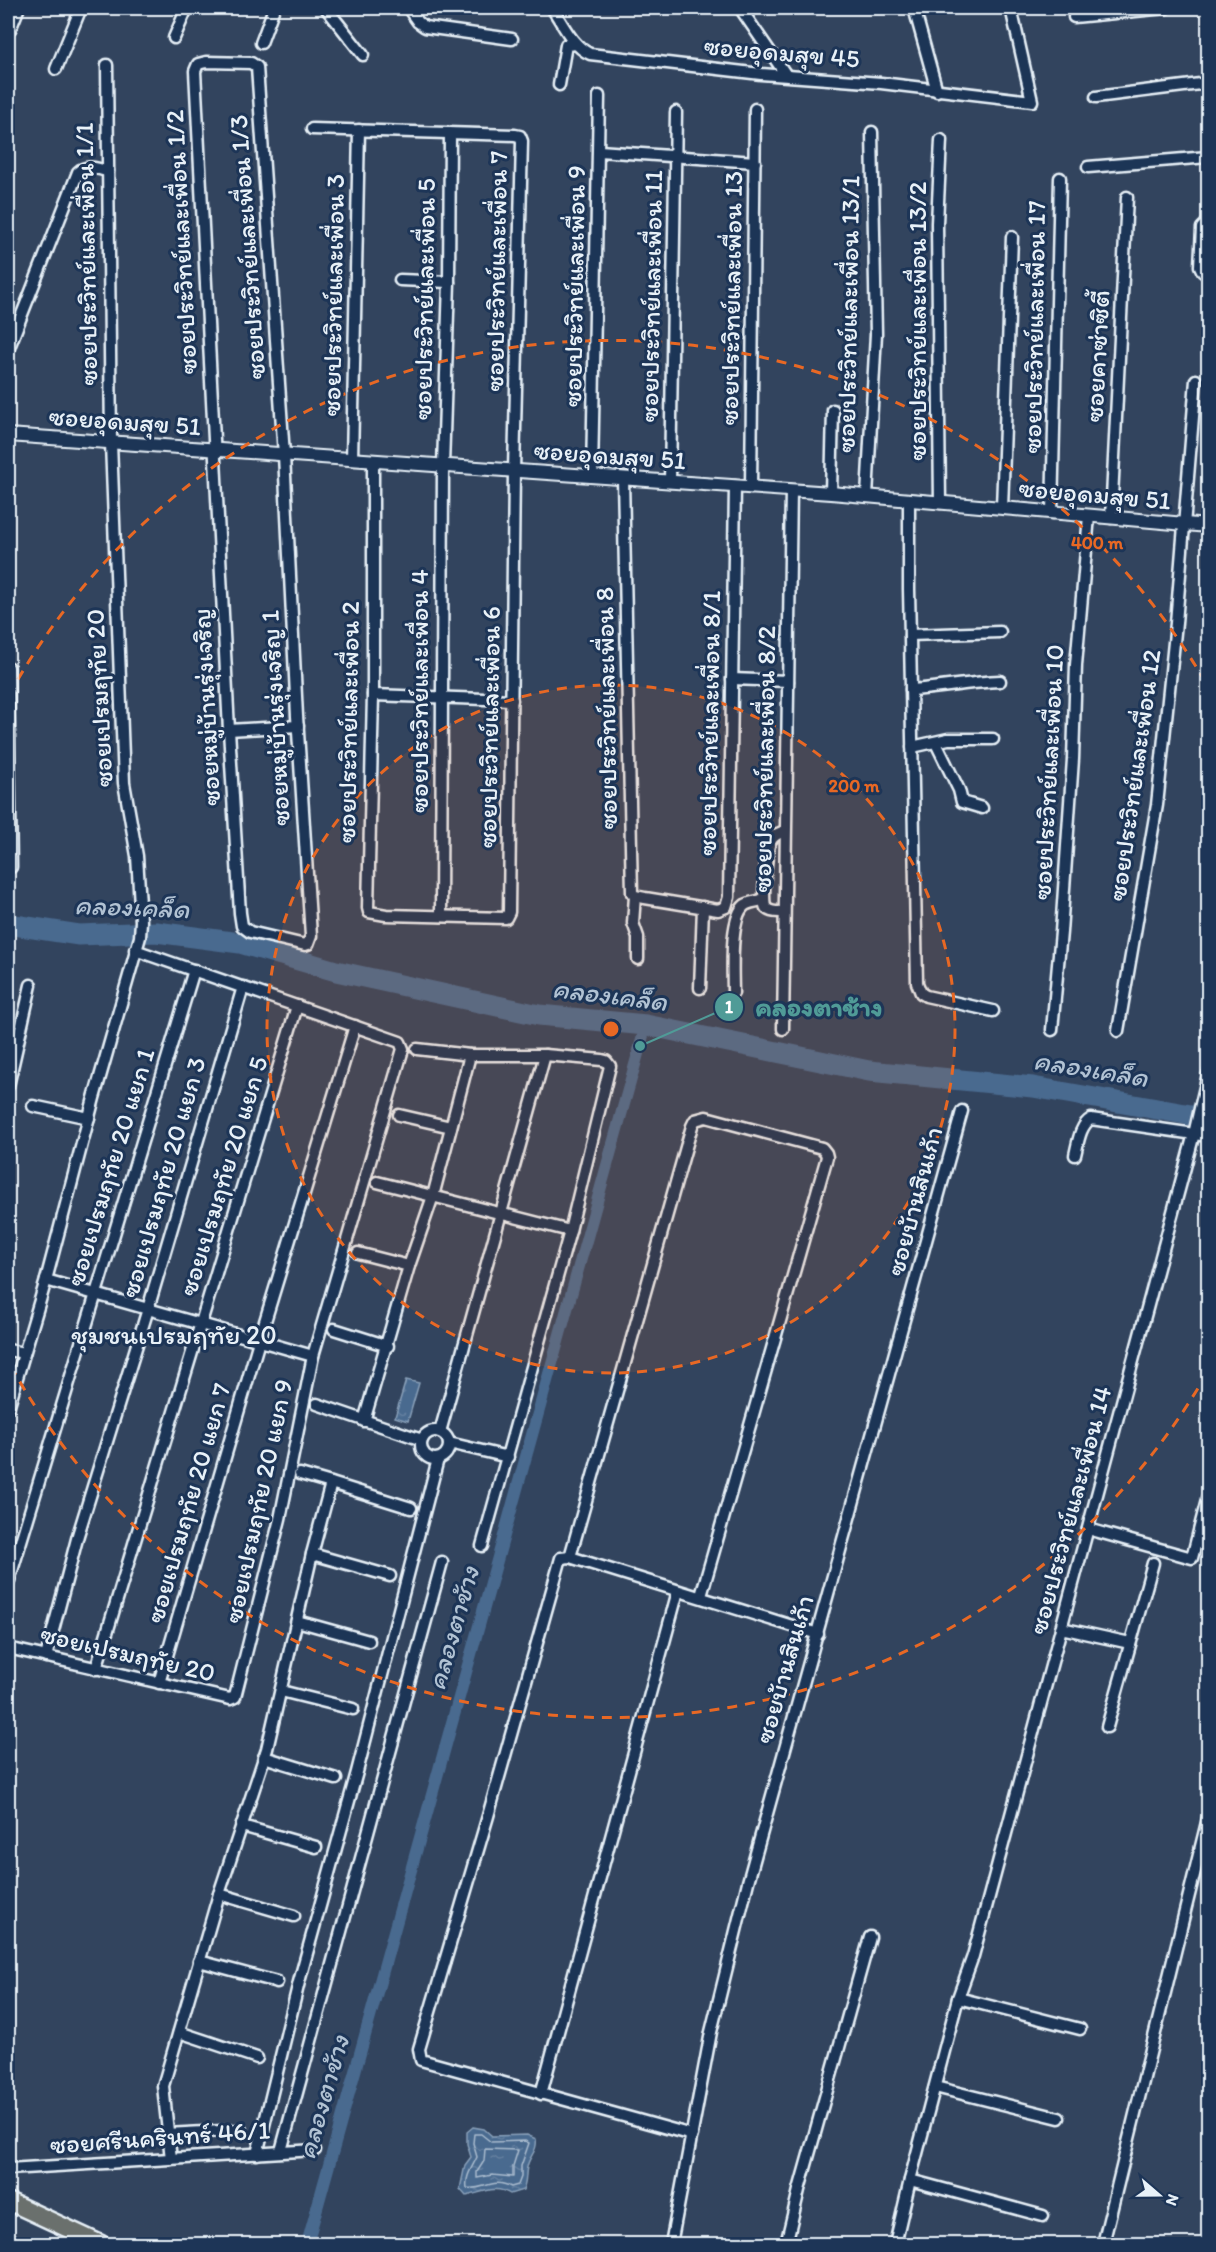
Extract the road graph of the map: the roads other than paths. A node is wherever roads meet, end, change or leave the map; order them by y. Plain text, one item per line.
1 (16, 8) edge
2 (81, 8) edge
3 (187, 8) edge
4 (274, 8) edge
5 (326, 8) edge
6 (408, 8) edge
7 (552, 8) edge
8 (740, 8) edge
9 (914, 8) edge
10 (1011, 8) edge
11 (1166, 8) edge
12 (1074, 17) dead end
13 (8, 28) edge
14 (174, 38) dead end
15 (512, 39) dead end
16 (261, 43) dead end
17 (571, 45) junction
18 (363, 55) dead end
19 (228, 62) joint
20 (107, 65) dead end
21 (56, 69) dead end
22 (786, 75) junction
23 (1209, 83) edge
24 (559, 85) dead end
25 (937, 91) junction
26 (599, 96) dead end
27 (1096, 97) dead end
28 (755, 109) dead end
29 (676, 112) dead end
30 (312, 129) dead end
31 (359, 130) junction
32 (872, 132) dead end
33 (450, 133) junction
34 (941, 140) dead end
35 (599, 152) junction
36 (676, 157) junction
37 (1209, 157) edge
38 (755, 162) junction
39 (1088, 167) dead end
40 (108, 171) junction
41 (1060, 178) dead end
42 (1127, 197) dead end
43 (1209, 222) edge
44 (1012, 237) dead end
45 (1209, 274) edge
46 (400, 280) dead end
47 (449, 282) junction
48 (8, 350) edge
49 (1196, 380) dead end
50 (833, 410) dead end
51 (8, 435) edge
52 (111, 443) junction
53 (214, 450) junction
54 (284, 455) junction
55 (352, 460) junction
56 (373, 461) junction
57 (442, 466) junction
58 (514, 471) junction
59 (592, 476) junction
60 (623, 479) junction
61 (670, 482) junction
62 (735, 486) junction
63 (751, 488) junction
64 (791, 490) junction
65 (831, 493) junction
66 (867, 496) junction
67 (909, 500) junction
68 (940, 503) junction
69 (1002, 508) junction
70 (1052, 513) junction
71 (1089, 516) junction
72 (1111, 518) junction
73 (1184, 524) junction
74 (1209, 526) edge
75 (1000, 632) dead end
76 (909, 635) junction
77 (8, 667) edge
78 (732, 679) junction
79 (788, 681) junction
80 (1000, 681) dead end
81 (910, 690) junction
82 (373, 695) junction
83 (441, 697) junction
84 (512, 700) junction
85 (298, 726) junction
86 (229, 730) junction
87 (993, 739) dead end
88 (936, 742) junction
89 (912, 747) junction
90 (982, 808) dead end
91 (785, 831) junction
92 (11, 867) dead end
93 (635, 896) junction
94 (764, 900) junction
95 (703, 907) junction
96 (784, 912) junction
97 (441, 916) junction
98 (275, 938) joint
99 (135, 950) junction
100 (638, 959) dead end
101 (194, 970) junction
102 (31, 985) dead end
103 (243, 987) junction
104 (700, 988) dead end
105 (733, 993) dead end
106 (297, 1006) junction
107 (993, 1011) dead end
108 (355, 1026) junction
109 (783, 1029) dead end
110 (1052, 1030) dead end
111 (1118, 1031) dead end
112 (417, 1049) dead end
113 (470, 1055) junction
114 (545, 1055) junction
115 (1209, 1074) edge
116 (8, 1086) edge
117 (33, 1106) dead end
118 (962, 1111) dead end
119 (399, 1115) dead end
120 (89, 1118) junction
121 (451, 1127) junction
122 (1195, 1132) junction
123 (1209, 1136) edge
124 (1075, 1155) dead end
125 (377, 1182) dead end
126 (432, 1196) junction
127 (502, 1214) junction
128 (570, 1231) junction
129 (358, 1253) dead end
130 (410, 1266) junction
131 (46, 1280) junction
132 (95, 1294) junction
133 (148, 1309) junction
134 (202, 1324) junction
135 (334, 1329) dead end
136 (259, 1341) junction
137 (388, 1346) junction
138 (8, 1350) edge
139 (24, 1353) junction
140 (313, 1356) junction
141 (316, 1404) dead end
142 (8, 1408) edge
143 (364, 1421) junction
144 (440, 1432) junction
145 (422, 1440) junction
146 (450, 1443) junction
147 (508, 1457) junction
148 (438, 1459) junction
149 (300, 1474) dead end
150 (331, 1483) junction
151 (1209, 1496) edge
152 (411, 1508) dead end
153 (1088, 1529) junction
154 (482, 1546) dead end
155 (312, 1554) junction
156 (570, 1557) junction
157 (442, 1562) dead end
158 (1153, 1563) dead end
159 (390, 1576) dead end
160 (8, 1584) edge
161 (678, 1591) junction
162 (700, 1596) junction
163 (297, 1621) junction
164 (1061, 1628) junction
165 (818, 1634) junction
166 (369, 1641) dead end
167 (1130, 1643) junction
168 (8, 1648) edge
169 (46, 1657) junction
170 (96, 1669) junction
171 (159, 1683) junction
172 (280, 1691) junction
173 (236, 1694) joint
174 (353, 1709) dead end
175 (1107, 1727) dead end
176 (264, 1757) junction
177 (336, 1779) dead end
178 (1208, 1823) edge
179 (242, 1826) junction
180 (316, 1847) dead end
181 (219, 1894) junction
182 (294, 1916) dead end
183 (870, 1937) dead end
184 (199, 1961) junction
185 (277, 1982) dead end
186 (957, 1998) junction
187 (1080, 2029) dead end
188 (179, 2032) junction
189 (257, 2058) dead end
190 (935, 2087) junction
191 (541, 2094) junction
192 (1059, 2118) dead end
193 (241, 2130) dead end
194 (167, 2134) junction
195 (692, 2135) junction
196 (315, 2150) dead end
197 (280, 2151) junction
198 (257, 2154) junction
199 (171, 2159) junction
200 (8, 2169) edge
201 (910, 2180) junction
202 (9, 2202) edge
203 (1042, 2216) dead end
204 (8, 2242) edge
205 (12, 2244) edge
206 (101, 2244) edge
207 (671, 2244) edge
208 (786, 2244) edge
209 (895, 2244) edge
210 (1103, 2244) edge

1 - 13 main road
2 - 21 street
3 - 14 street
4 - 16 street
5 - 18 street
6 - 15 street
7 - 17 street
8 - 22 street
9 - 25 street
10 - 25 street, ซอยอุดมสุข 45
11 - 12 street
17 - 22 street, ซอยอุดมสุข 45
17 - 24 street
19 - 53 street, ซอยประวิทย์และเพื่อน 1/2
19 - 54 street, ซอยประวิทย์และเพื่อน 1/3
20 - 40 street, ซอยประวิทย์และเพื่อน 1/1
22 - 25 street, ซอยอุดมสุข 45
23 - 27 street
26 - 35 street, ซอยประวิทย์และเพื่อน 9
28 - 38 street, ซอยประวิทย์และเพื่อน 13
29 - 36 street, ซอยประวิทย์และเพื่อน 11
30 - 31 street, ซอยประวิทย์และเพื่อน 7
31 - 33 street, ซอยประวิทย์และเพื่อน 7
31 - 55 street, ซอยประวิทย์และเพื่อน 3
32 - 66 street, ซอยประวิทย์และเพื่อน 13/1
33 - 47 street, ซอยประวิทย์และเพื่อน 5
33 - 58 street, ซอยประวิทย์และเพื่อน 7
34 - 68 street, ซอยประวิทย์และเพื่อน 13/2
35 - 36 street
35 - 59 street, ซอยประวิทย์และเพื่อน 9
36 - 38 street
36 - 61 street, ซอยประวิทย์และเพื่อน 11
37 - 39 street
38 - 63 street, ซอยประวิทย์และเพื่อน 13
40 - 48 street
40 - 52 street, ซอยประวิทย์และเพื่อน 1/1
41 - 70 street, ซอยประวิทย์และเพื่อน 17
42 - 72 street, ซอยคาซ่าซิตี้
43 - 45 street
44 - 69 street
46 - 47 street
47 - 57 street, ซอยประวิทย์และเพื่อน 5
49 - 73 street, ซอยประวิทย์และเพื่อน 12
50 - 65 street
51 - 52 street, ซอยอุดมสุข 51
52 - 53 street, ซอยอุดมสุข 51
52 - 99 street, ซอยเปรมฤทัย 20
53 - 54 street, ซอยอุดมสุข 51
53 - 86 street, ซอยหมู่บ้านรุ่งเจริญ
54 - 55 street, ซอยอุดมสุข 51
54 - 85 street, ซอยหมู่บ้านรุ่งเจริญ 1
55 - 56 street, ซอยอุดมสุข 51
56 - 57 street, ซอยอุดมสุข 51
56 - 82 street, ซอยประวิทย์และเพื่อน 2
57 - 58 street, ซอยอุดมสุข 51
57 - 83 street, ซอยประวิทย์และเพื่อน 4
58 - 59 street, ซอยอุดมสุข 51
58 - 84 street, ซอยประวิทย์และเพื่อน 6
59 - 60 street, ซอยอุดมสุข 51
60 - 61 street, ซอยอุดมสุข 51
60 - 93 street, ซอยประวิทย์และเพื่อน 8
61 - 62 street, ซอยอุดมสุข 51
62 - 63 street, ซอยอุดมสุข 51
62 - 78 street, ซอยประวิทย์และเพื่อน 8/1
63 - 64 street, ซอยอุดมสุข 51
64 - 65 street, ซอยอุดมสุข 51
64 - 79 street, ซอยประวิทย์และเพื่อน 8/2
65 - 66 street, ซอยอุดมสุข 51
66 - 67 street, ซอยอุดมสุข 51
67 - 68 street, ซอยอุดมสุข 51
67 - 76 street
68 - 69 street, ซอยอุดมสุข 51
69 - 70 street, ซอยอุดมสุข 51
70 - 71 street, ซอยอุดมสุข 51
71 - 72 street, ซอยอุดมสุข 51
71 - 110 street, ซอยประวิทย์และเพื่อน 10
72 - 73 street, ซอยอุดมสุข 51
73 - 74 street, ซอยอุดมสุข 51
73 - 111 street, ซอยประวิทย์และเพื่อน 12
75 - 76 street
76 - 81 street
77 - 92 street
78 - 79 street
78 - 95 street, ซอยประวิทย์และเพื่อน 8/1
79 - 91 street, ซอยประวิทย์และเพื่อน 8/2
80 - 81 street
81 - 89 street
82 - 83 street
82 - 97 street, ซอยประวิทย์และเพื่อน 2
83 - 84 street
83 - 97 street, ซอยประวิทย์และเพื่อน 4
84 - 97 street, ซอยประวิทย์และเพื่อน 6
85 - 86 street
85 - 98 street, ซอยหมู่บ้านรุ่งเจริญ 1
86 - 98 street, ซอยหมู่บ้านรุ่งเจริญ
87 - 88 street
88 - 89 street
88 - 90 street
89 - 107 street
91 - 94 street
91 - 96 street, ซอยประวิทย์และเพื่อน 8/2
93 - 95 street, ซอยประวิทย์และเพื่อน 8/1
93 - 100 street, ซอยประวิทย์และเพื่อน 8
94 - 96 street
94 - 105 street
95 - 104 street
96 - 109 street, ซอยประวิทย์และเพื่อน 8/2
99 - 101 street
99 - 120 street, ซอยเปรมฤทัย 20
101 - 103 street
101 - 132 street, ซอยเปรมฤทัย 20 แยก 1
102 - 116 street
103 - 106 street
103 - 133 street, ซอยเปรมฤทัย 20 แยก 3
106 - 108 street
106 - 134 street, ซอยเปรมฤทัย 20 แยก 5
108 - 136 street, ซอยเปรมฤทัย 20 แยก 7
108 - 140 street, ซอยเปรมฤทัย 20 แยก 9
112 - 113 street
113 - 114 street
113 - 121 street
114 - 127 street
114 - 128 street
115 - 122 street, ซอยประวิทย์และเพื่อน 14
117 - 120 street
118 - 165 street, ซอยบ้านสินเก้า
119 - 121 street
120 - 131 street, ซอยเปรมฤทัย 20
121 - 126 street
122 - 123 street
122 - 124 street
122 - 153 street, ซอยประวิทย์และเพื่อน 14
125 - 126 street
126 - 127 street
126 - 130 street
127 - 128 street
127 - 144 street
128 - 147 street
129 - 130 street
130 - 137 street
131 - 132 street
131 - 139 street, ซอยเปรมฤทัย 20
132 - 133 street
132 - 160 street, ซอยเปรมฤทัย 20 แยก 1
133 - 134 street
133 - 169 street, ซอยเปรมฤทัย 20 แยก 3
134 - 136 street
134 - 170 street, ซอยเปรมฤทัย 20 แยก 5
135 - 137 street
136 - 140 street
136 - 171 street, ซอยเปรมฤทัย 20 แยก 7
137 - 143 street
138 - 139 street
139 - 142 street, ซอยเปรมฤทัย 20
140 - 173 street, ซอยเปรมฤทัย 20 แยก 9
141 - 143 street
143 - 145 street
144 - 145 street
144 - 146 street
145 - 148 street
146 - 147 street
146 - 148 street
147 - 154 street
148 - 198 street
149 - 150 street
150 - 152 street
150 - 155 street
151 - 153 street
153 - 164 street, ซอยประวิทย์และเพื่อน 14
155 - 159 street
155 - 163 street
156 - 161 street
156 - 162 street
156 - 191 street
157 - 197 street
158 - 167 street
161 - 162 street
161 - 191 street
162 - 165 street
163 - 166 street
163 - 172 street
164 - 167 street
164 - 186 street, ซอยประวิทย์และเพื่อน 14
165 - 195 street, ซอยบ้านสินเก้า
167 - 175 street
168 - 169 street, ซอยเปรมฤทัย 20
169 - 170 street, ซอยเปรมฤทัย 20
170 - 171 street, ซอยเปรมฤทัย 20
171 - 173 street, ซอยเปรมฤทัย 20
172 - 174 street
172 - 176 street
176 - 177 street
176 - 179 street
178 - 210 street
179 - 180 street
179 - 181 street
181 - 182 street
181 - 184 street
183 - 208 street
184 - 185 street
184 - 188 street
186 - 187 street
186 - 190 street, ซอยประวิทย์และเพื่อน 14
188 - 189 street
188 - 194 street
190 - 192 street
190 - 201 street, ซอยประวิทย์และเพื่อน 14
191 - 195 street
193 - 194 street
194 - 199 street
195 - 207 street, ซอยบ้านสินเก้า
196 - 197 street, ซอยศรีนครินทร์ 46/1
197 - 198 street, ซอยศรีนครินทร์ 46/1
198 - 199 street, ซอยศรีนครินทร์ 46/1
199 - 200 street, ซอยศรีนครินทร์ 46/1
201 - 203 street
201 - 209 street, ซอยประวิทย์และเพื่อน 14
202 - 206 main road
204 - 205 main road

